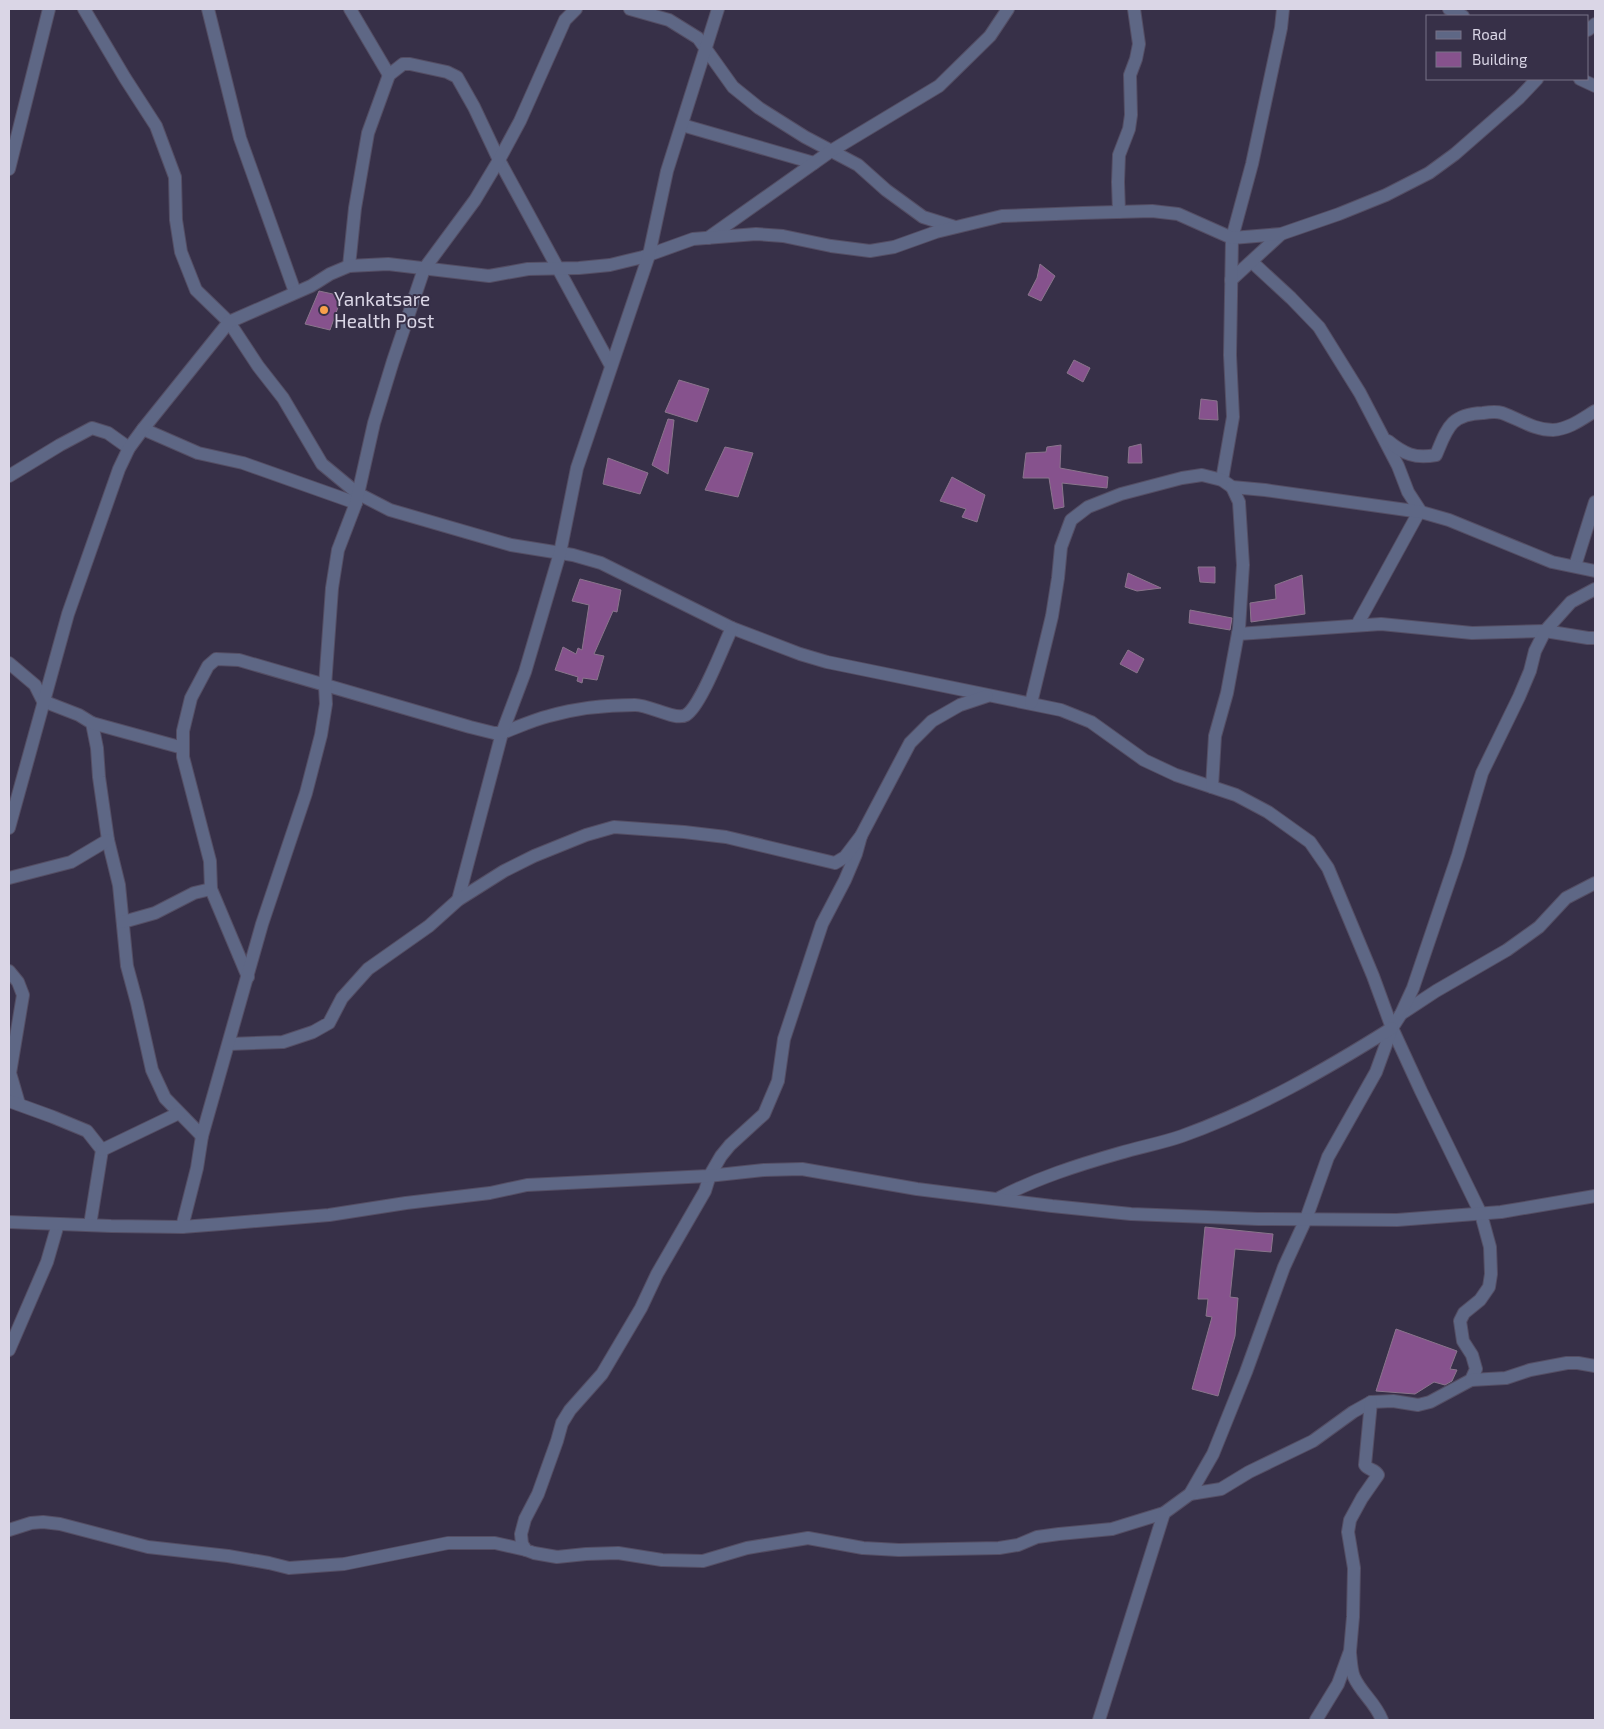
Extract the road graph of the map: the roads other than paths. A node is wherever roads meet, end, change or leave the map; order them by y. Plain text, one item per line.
1 (49, 9) edge
2 (84, 9) edge
3 (208, 9) edge
4 (350, 9) edge
5 (576, 9) edge
6 (630, 9) edge
7 (718, 9) edge
8 (1008, 9) edge
9 (1134, 9) edge
10 (1283, 9) edge
11 (1449, 9) edge
12 (1461, 15) edge
13 (706, 49) junction
14 (389, 75) junction
15 (1537, 80) edge
16 (1582, 80) edge
17 (1595, 86) edge
18 (682, 125) junction
19 (831, 151) junction
20 (499, 160) junction
21 (814, 163) junction
22 (9, 169) edge
23 (1119, 212) junction
24 (955, 227) junction
25 (1281, 234) junction
26 (708, 238) junction
27 (1232, 238) junction
28 (649, 255) junction
29 (1252, 262) junction
30 (349, 266) junction
31 (557, 268) junction
32 (424, 269) junction
33 (1231, 280) junction
34 (295, 292) junction
35 (229, 322) junction
36 (611, 366) junction
37 (1595, 411) edge
38 (143, 429) junction
39 (1384, 439) junction
40 (129, 448) junction
41 (9, 476) edge
42 (1227, 483) junction
43 (357, 498) junction
44 (1595, 502) edge
45 (1420, 512) junction
46 (560, 553) junction
47 (1575, 566) junction
48 (1595, 571) edge
49 (1595, 589) edge
50 (1356, 626) junction
51 (732, 628) junction
52 (1545, 631) junction
53 (1238, 634) junction
54 (1595, 638) edge
55 (9, 663) edge
56 (325, 686) junction
57 (988, 696) junction
58 (43, 701) junction
59 (1031, 703) junction
60 (92, 723) junction
61 (502, 732) junction
62 (183, 748) junction
63 (1212, 787) junction
64 (9, 828) edge
65 (861, 836) junction
66 (108, 840) junction
67 (9, 878) edge
68 (1595, 883) edge
69 (210, 889) junction
70 (458, 900) junction
71 (124, 922) junction
72 (9, 971) edge
73 (248, 977) junction
74 (1401, 1014) junction
75 (1392, 1028) junction
76 (229, 1044) junction
77 (14, 1103) edge
78 (179, 1113) junction
79 (202, 1136) junction
80 (102, 1150) junction
81 (710, 1175) junction
82 (1595, 1196) edge
83 (998, 1198) junction
84 (1481, 1214) junction
85 (1306, 1219) junction
86 (9, 1222) edge
87 (58, 1224) junction
88 (90, 1225) junction
89 (182, 1227) junction
90 (9, 1350) edge
91 (1595, 1366) edge
92 (1472, 1380) junction
93 (1371, 1402) junction
94 (1190, 1494) junction
95 (1164, 1514) junction
96 (9, 1530) edge
97 (526, 1550) junction
98 (1350, 1651) junction
99 (1099, 1720) edge
100 (1316, 1720) edge
101 (1382, 1720) edge

1 - 22 street
2 - 35 street
3 - 34 street
4 - 14 street
5 - 20 street
6 - 13 street
7 - 13 street
8 - 19 street
9 - 23 street
10 - 27 street
11 - 12 street
13 - 18 street
13 - 19 street
14 - 20 street
14 - 30 street
15 - 25 street
16 - 17 street
18 - 21 street
18 - 28 street
19 - 21 street
19 - 24 street
20 - 31 street
20 - 32 street
21 - 26 street
23 - 24 street
23 - 27 street
24 - 26 street
25 - 27 street
25 - 29 street
26 - 28 street
27 - 33 street
28 - 31 street
28 - 36 street
29 - 33 street
29 - 39 street
30 - 32 street
30 - 34 street
31 - 32 street
31 - 36 street
32 - 43 street
33 - 42 street
34 - 35 street
35 - 38 street
35 - 43 street
36 - 46 street
37 - 39 street
38 - 40 street
38 - 43 street
39 - 45 street
40 - 41 street
40 - 58 street
42 - 45 street
42 - 53 street
42 - 59 street
43 - 46 street
43 - 56 street
44 - 47 street
45 - 47 street
45 - 50 street
46 - 51 street
46 - 61 street
47 - 48 street
49 - 52 street
50 - 52 street
50 - 53 street
51 - 57 street
51 - 61 street
52 - 54 street
52 - 74 street
53 - 63 street
55 - 58 street
56 - 61 street
56 - 62 street
56 - 73 street
57 - 59 street
57 - 65 street
58 - 60 street
58 - 64 street
59 - 63 street
60 - 62 street
60 - 66 street
61 - 70 street
62 - 69 street
63 - 75 street
65 - 70 street
65 - 81 street
66 - 67 street
66 - 71 street
68 - 74 street
69 - 71 street
69 - 73 street
70 - 76 street
71 - 78 street
72 - 77 street
73 - 76 street
74 - 75 street
75 - 83 street
75 - 84 street
75 - 85 street
76 - 79 street
77 - 80 street
78 - 79 street
78 - 80 street
79 - 89 street
80 - 88 street
81 - 83 street
81 - 89 street
81 - 97 street
82 - 84 street
83 - 85 street
84 - 85 street
84 - 92 street
85 - 94 street
86 - 87 street
87 - 88 street
87 - 90 street
88 - 89 street
91 - 92 street
92 - 93 street
93 - 94 street
93 - 98 street
94 - 95 street
95 - 97 street
95 - 99 street
96 - 97 street
98 - 100 street
98 - 101 street

